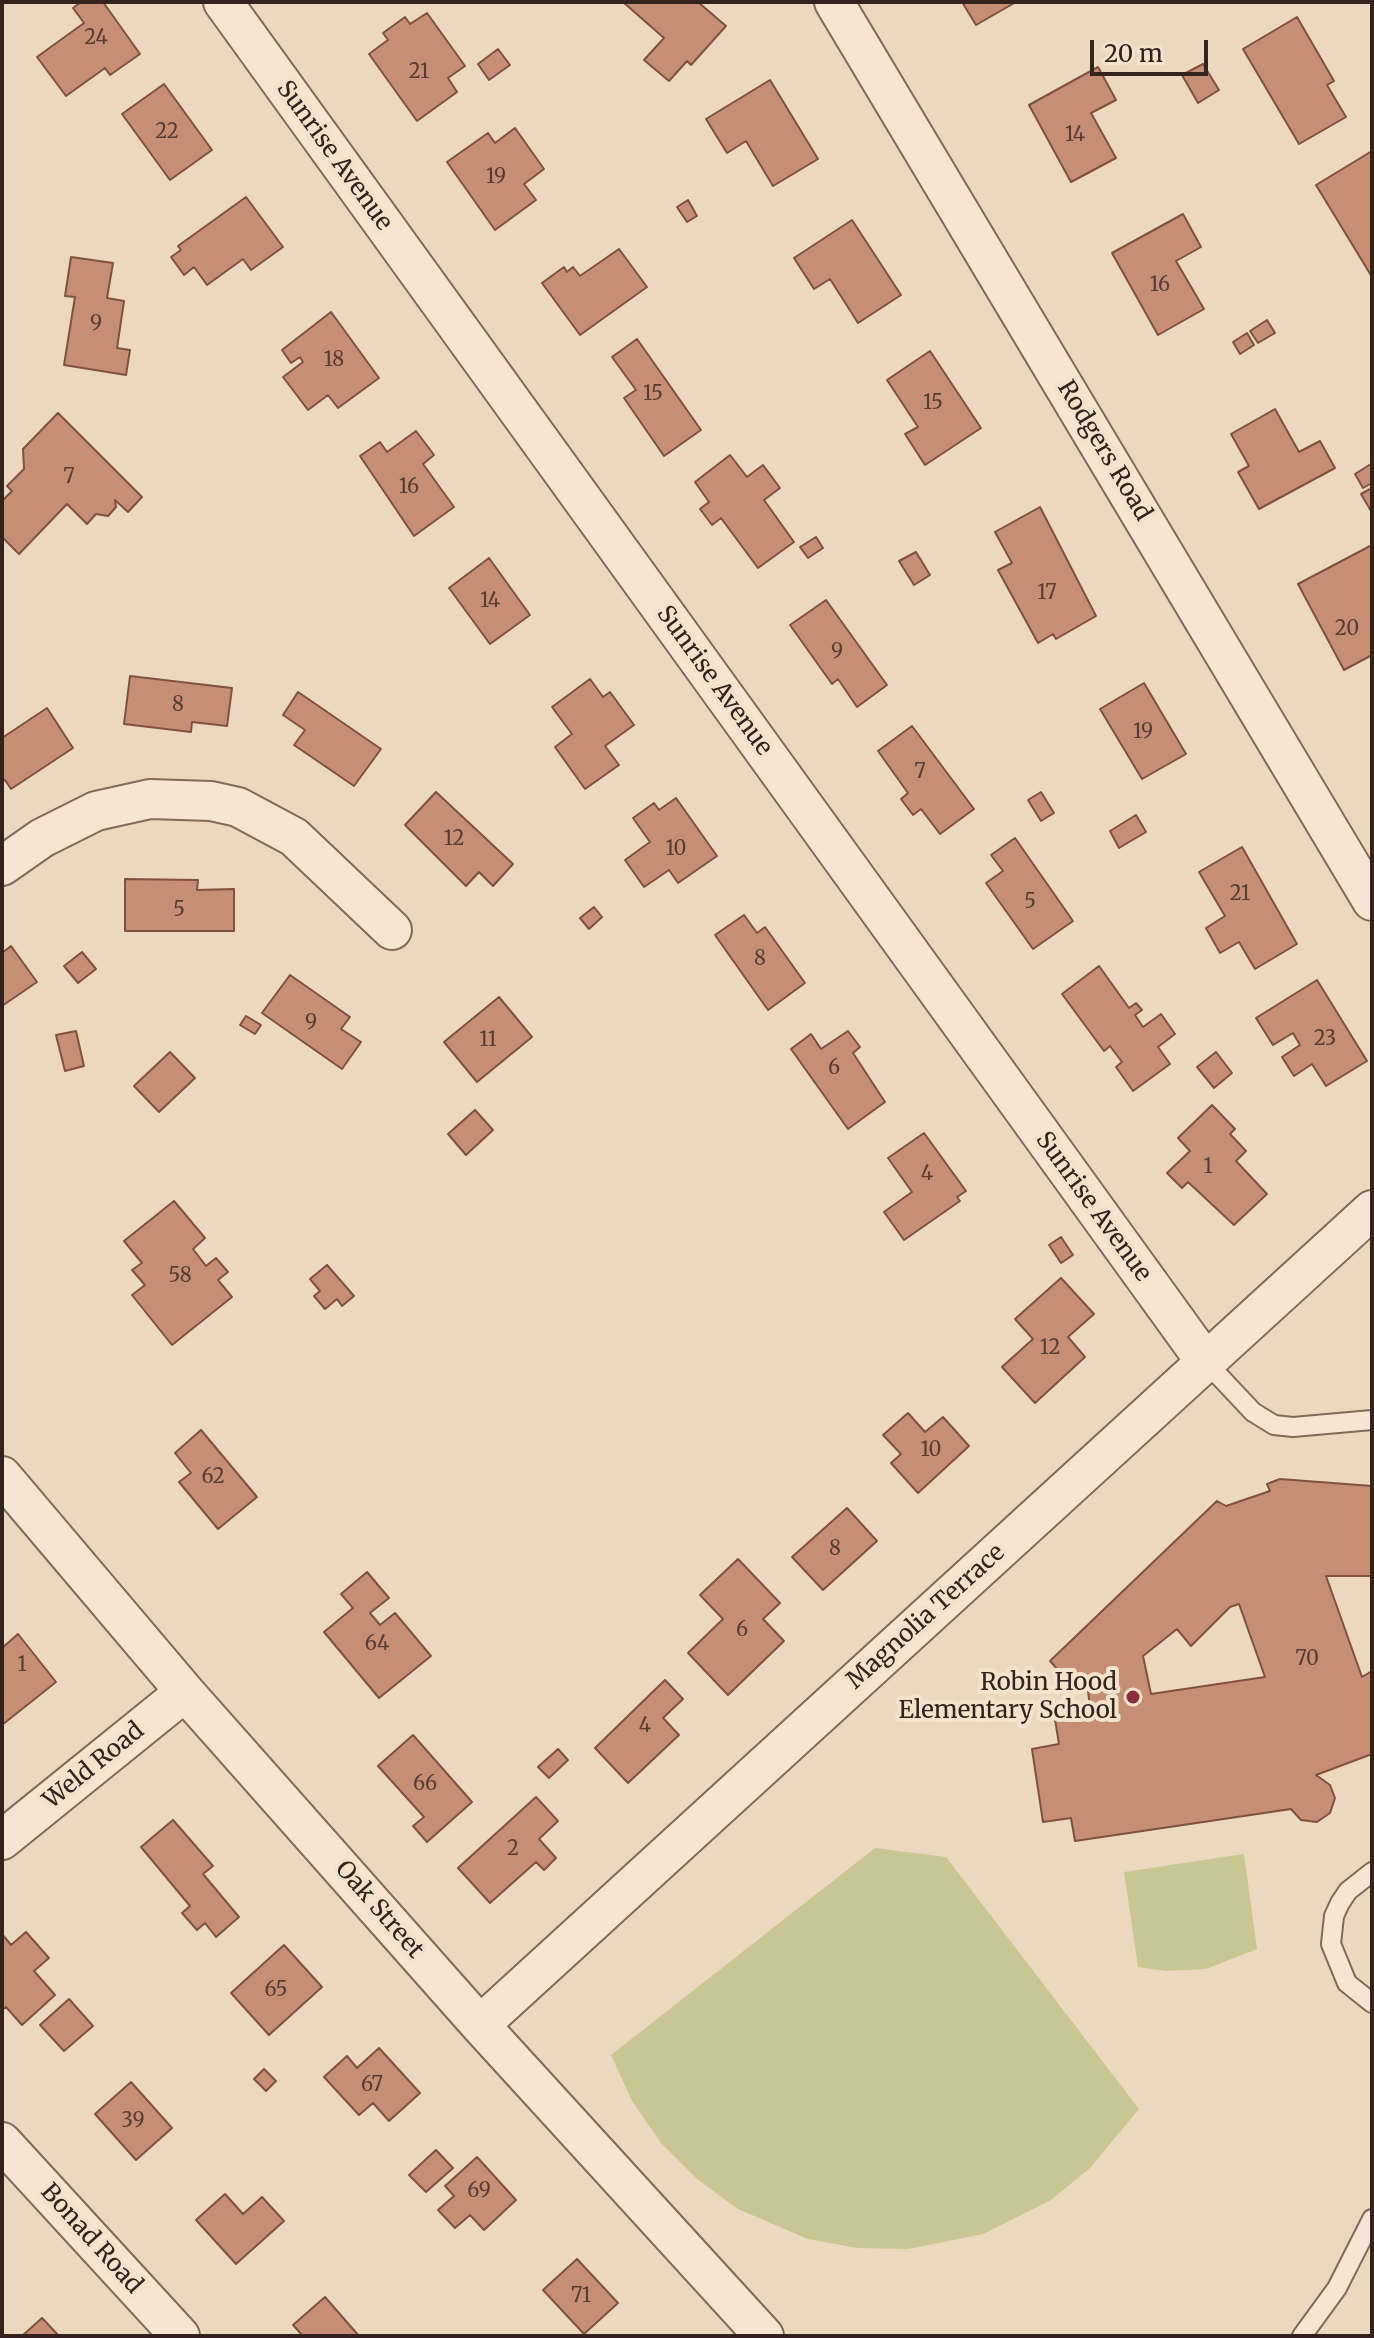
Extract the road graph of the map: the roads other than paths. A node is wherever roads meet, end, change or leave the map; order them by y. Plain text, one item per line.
1 (223, 2) edge
2 (834, 2) edge
3 (2, 866) edge
4 (1372, 901) edge
5 (392, 930) dead end
6 (1372, 1210) edge
7 (1205, 1361) junction
8 (1372, 1420) edge
9 (2, 1476) edge
10 (185, 1692) junction
11 (2, 1840) edge
12 (1372, 1872) edge
13 (1372, 2003) edge
14 (480, 2025) junction
15 (2, 2142) edge
16 (1372, 2219) edge
17 (180, 2336) edge
18 (764, 2336) edge
19 (1302, 2336) edge

1 - 7 street, Sunrise Avenue
2 - 4 street, Rodgers Road
3 - 5 street
6 - 7 street, Magnolia Terrace
7 - 8 lane
7 - 14 street, Magnolia Terrace
9 - 10 street, Oak Street
10 - 11 street, Weld Road
10 - 14 street, Oak Street
12 - 13 lane
14 - 18 street, Oak Street
15 - 17 street, Bonad Road
16 - 19 lane

